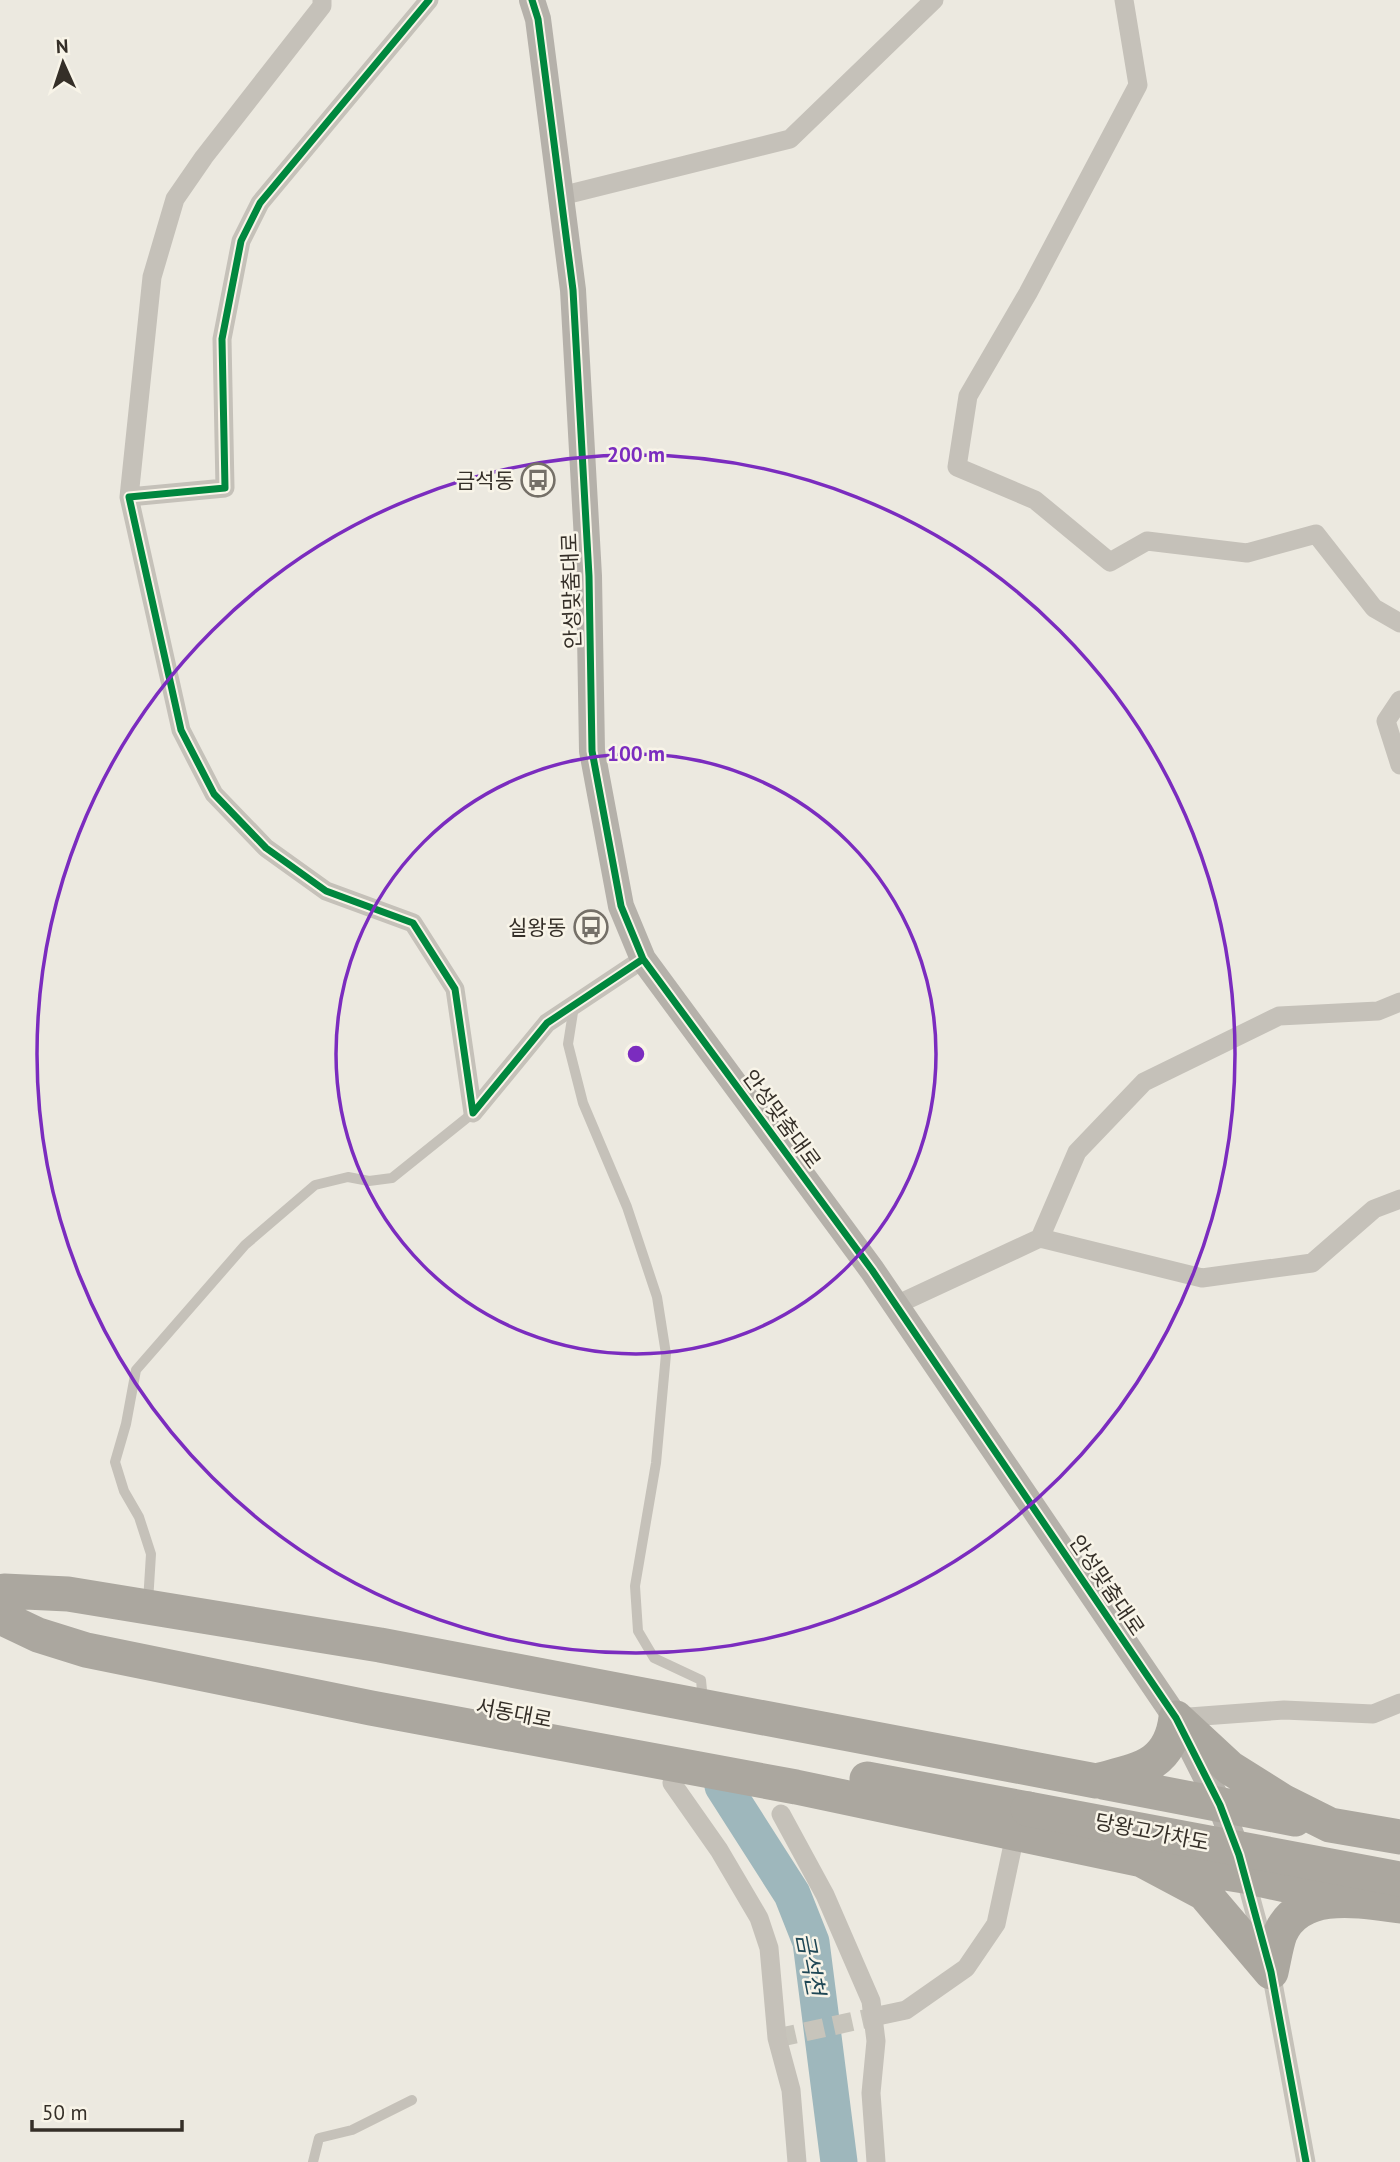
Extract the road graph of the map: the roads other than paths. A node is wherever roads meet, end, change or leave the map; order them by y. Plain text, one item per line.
1 (322, 0) edge
2 (429, 0) edge
3 (532, 0) edge
4 (934, 0) edge
5 (1124, 0) edge
6 (561, 196) junction
7 (129, 497) junction
8 (1400, 623) edge
9 (1400, 700) edge
10 (1400, 765) edge
11 (643, 960) junction
12 (1400, 1002) edge
13 (574, 1005) junction
14 (473, 1112) junction
15 (1400, 1199) edge
16 (1040, 1238) junction
17 (896, 1305) junction
18 (148, 1607) junction
19 (1, 1608) edge
20 (1400, 1703) edge
21 (704, 1705) junction
22 (1176, 1717) junction
23 (1096, 1781) junction
24 (672, 1783) dead end
25 (1220, 1805) junction
26 (1024, 1810) junction
27 (781, 1814) dead end
28 (1330, 1825) junction
29 (1400, 1837) edge
30 (1400, 1857) edge
31 (1142, 1860) junction
32 (1242, 1866) junction
33 (1400, 1880) edge
34 (1350, 1899) junction
35 (1400, 1906) edge
36 (1270, 1972) junction
37 (873, 2017) junction
38 (412, 2100) dead end
39 (313, 2162) edge
40 (797, 2162) edge
41 (876, 2162) edge
42 (1307, 2162) edge

1 - 7 street
2 - 7 street
3 - 6 street, 안성맞춤대로
4 - 6 street
5 - 8 street
6 - 11 street, 안성맞춤대로
7 - 14 street
9 - 10 street
11 - 13 street
11 - 17 street, 안성맞춤대로
12 - 16 street
13 - 14 street
13 - 21 lane
14 - 18 lane
15 - 16 street
16 - 17 street
17 - 22 street, 안성맞춤대로
18 - 19 highway
18 - 21 highway
19 - 26 highway, 서동대로
20 - 22 street
21 - 23 highway
22 - 23 highway
22 - 25 street, 안성맞춤대로
22 - 28 highway
23 - 25 highway
24 - 40 street
25 - 28 highway
25 - 32 street, 안성맞춤대로
26 - 30 highway, 당왕고가차도
26 - 31 highway
26 - 33 highway, 당왕고가차도, bridge
26 - 37 street
27 - 37 street
28 - 29 highway
31 - 32 highway
31 - 36 highway
32 - 34 highway
32 - 36 street, 안성맞춤대로
34 - 35 highway
34 - 36 highway
36 - 42 street, 안성맞춤대로
37 - 41 street
38 - 39 lane

